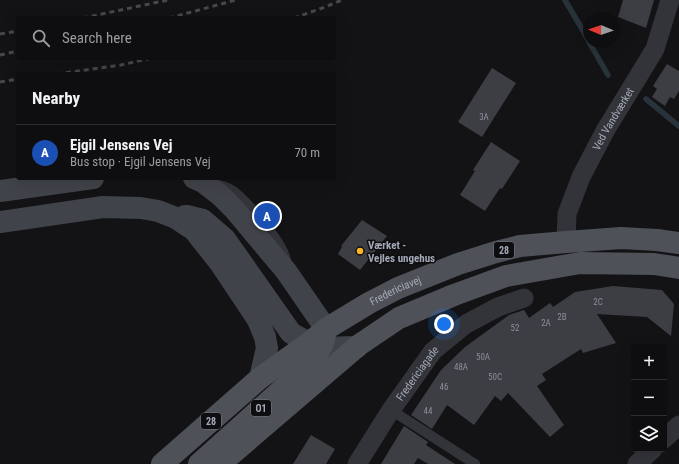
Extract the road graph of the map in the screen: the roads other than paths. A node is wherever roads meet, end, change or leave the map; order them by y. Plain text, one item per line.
1 (670, 0) edge
2 (79, 180) edge
3 (198, 180) edge
4 (0, 191) edge
5 (176, 218) junction
6 (0, 222) edge
7 (566, 242) junction
8 (679, 243) edge
9 (679, 268) edge
10 (524, 298) dead end
11 (318, 340) junction
12 (357, 347) junction
13 (260, 378) junction
14 (391, 410) junction
15 (679, 425) edge
16 (667, 436) edge
17 (650, 452) edge
18 (162, 464) edge
19 (199, 464) edge
20 (220, 464) edge
21 (357, 464) edge
22 (475, 464) edge
23 (637, 464) edge

1 - 7 street, Ved Vandværket
2 - 4 main road
3 - 11 main road
5 - 6 main road
5 - 11 main road
5 - 13 main road
7 - 8 main road, Fredericiavej / 28
7 - 11 main road, Fredericiavej / 28
9 - 12 main road
10 - 14 street, Fredericiagade
11 - 12 main road
11 - 13 main road, Fredericiavej / 28
11 - 19 main road, O1
12 - 20 main road
13 - 18 main road, Fredericiavej / 28
14 - 21 street, Fredericiagade
14 - 22 lane
15 - 16 street
17 - 23 street

